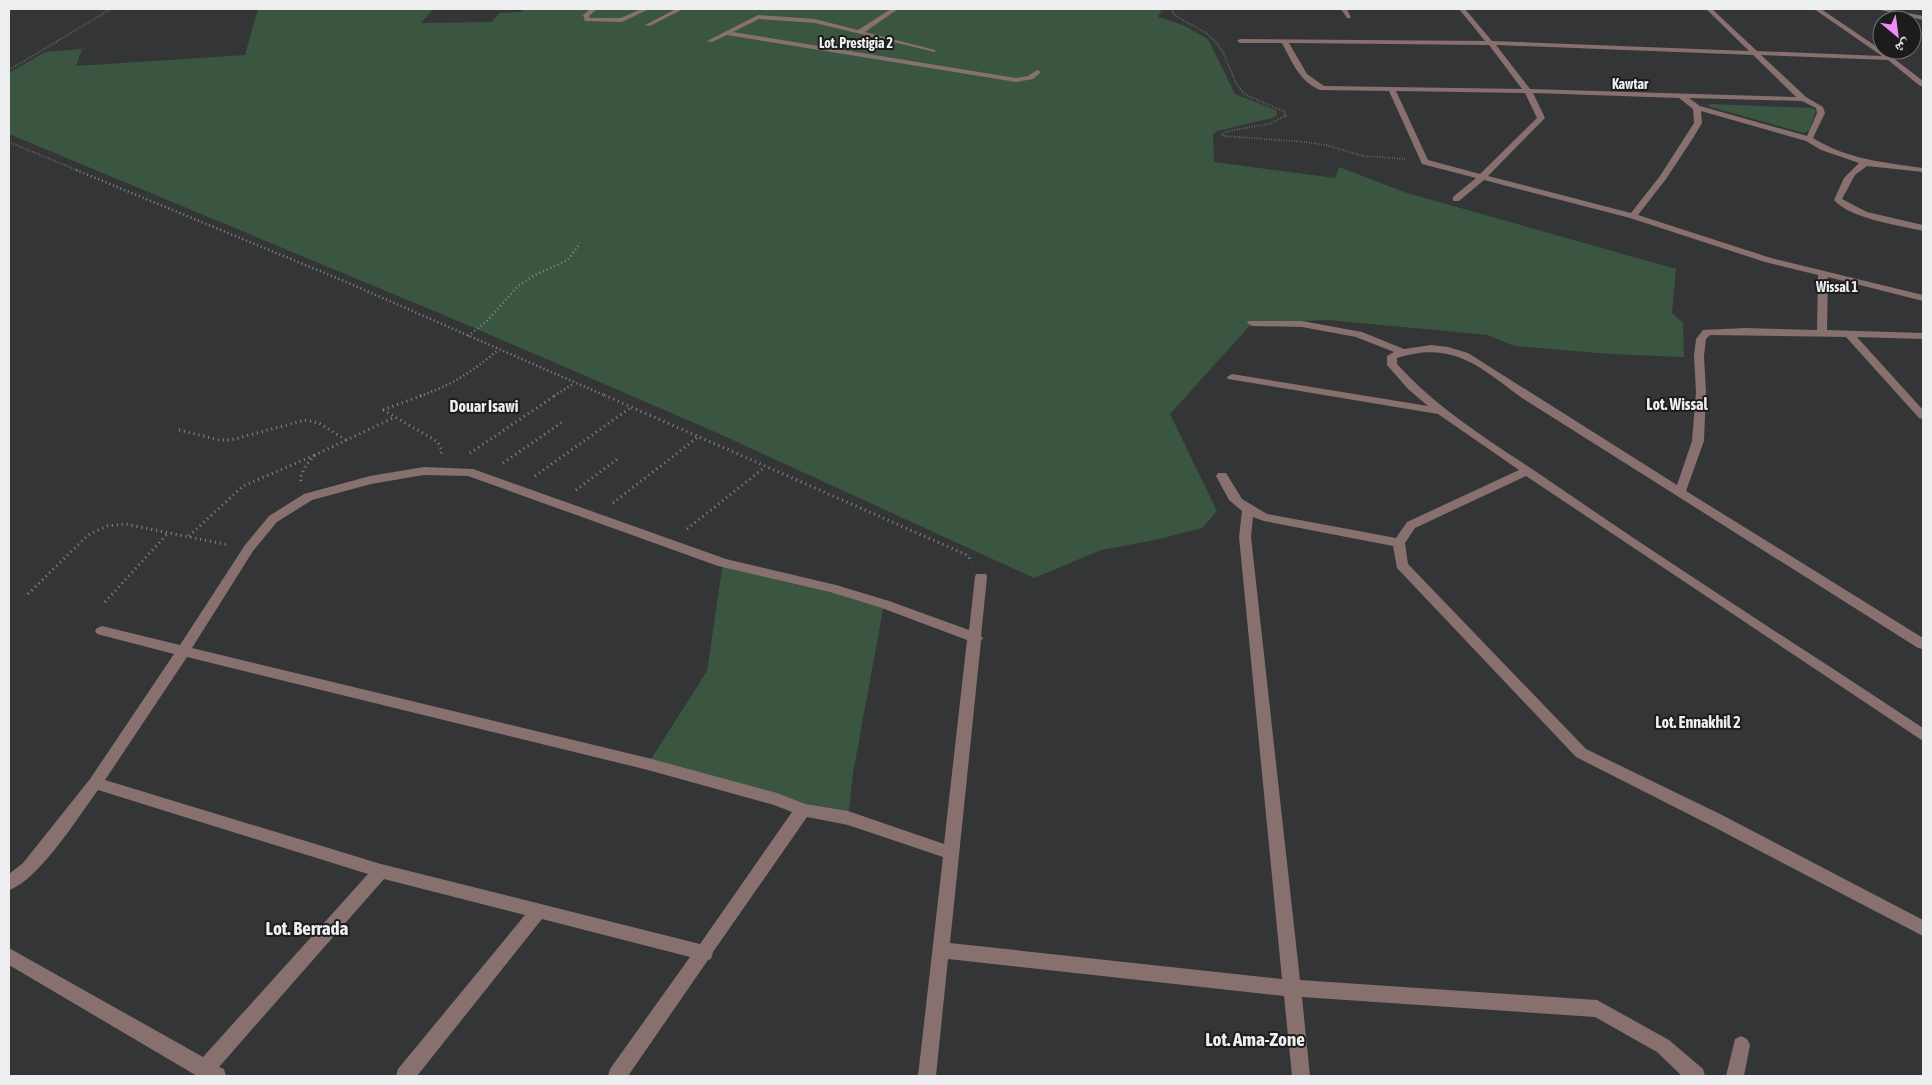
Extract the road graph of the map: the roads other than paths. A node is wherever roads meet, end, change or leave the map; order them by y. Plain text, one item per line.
1 (594, 9) edge
2 (646, 9) edge
3 (680, 9) edge
4 (891, 9) edge
5 (1344, 9) edge
6 (1462, 9) edge
7 (1709, 9) edge
8 (1817, 9) edge
9 (1879, 9) edge
10 (1349, 17) dead end
11 (1923, 18) edge
12 (648, 26) dead end
13 (858, 32) junction
14 (726, 33) junction
15 (710, 41) dead end
16 (1240, 41) dead end
17 (1285, 42) junction
18 (1488, 43) junction
19 (1872, 46) edge
20 (1751, 51) junction
21 (1872, 57) edge
22 (1893, 60) edge
23 (911, 63) junction
24 (1904, 68) junction
25 (1913, 69) dead end
26 (1037, 72) dead end
27 (1923, 84) edge
28 (1392, 90) junction
29 (1528, 90) junction
30 (1681, 96) junction
31 (1802, 98) junction
32 (1697, 108) junction
33 (1809, 139) junction
34 (1866, 162) junction
35 (1923, 170) edge
36 (1482, 177) junction
37 (1456, 199) dead end
38 (1633, 216) junction
39 (1923, 228) edge
40 (1823, 274) junction
41 (1923, 298) edge
42 (1252, 323) dead end
43 (1822, 333) junction
44 (1849, 334) junction
45 (1923, 336) edge
46 (1402, 352) junction
47 (1232, 377) dead end
48 (1440, 411) junction
49 (1923, 416) edge
50 (1527, 471) junction
51 (1222, 476) dead end
52 (1680, 492) junction
53 (1248, 510) junction
54 (1399, 543) junction
55 (981, 576) dead end
56 (102, 631) dead end
57 (976, 638) junction
58 (1923, 644) edge
59 (184, 650) junction
60 (1923, 734) edge
61 (95, 783) junction
62 (803, 810) junction
63 (951, 853) junction
64 (380, 871) junction
65 (9, 883) edge
66 (538, 912) junction
67 (1923, 928) edge
68 (941, 950) junction
69 (705, 952) junction
70 (9, 956) edge
71 (1291, 988) junction
72 (1741, 1045) dead end
73 (210, 1073) edge
74 (405, 1076) edge
75 (617, 1076) edge
76 (927, 1076) edge
77 (1301, 1076) edge
78 (1696, 1076) edge
79 (1735, 1076) edge

1 - 2 street
3 - 12 street
4 - 13 street
5 - 10 street
6 - 18 street
7 - 20 street
8 - 19 street
9 - 11 street
13 - 14 street
13 - 23 street
14 - 15 street
14 - 23 street
16 - 17 street
17 - 18 street
17 - 28 street
18 - 20 street
18 - 29 street
20 - 21 street
20 - 31 street
22 - 24 street
23 - 26 street
24 - 25 street
24 - 27 street
28 - 29 street
28 - 36 street
29 - 30 street
29 - 36 street
30 - 31 street
30 - 32 street
31 - 33 street
32 - 33 street
32 - 38 street
33 - 34 street
34 - 35 street
34 - 39 street
36 - 37 street
36 - 38 street
38 - 40 street
40 - 41 street
40 - 43 street
42 - 46 street
43 - 44 street
43 - 52 street
44 - 45 street
44 - 49 street
46 - 48 street
46 - 52 street
47 - 48 street
48 - 50 street
50 - 54 street
50 - 60 street
51 - 53 street
52 - 58 street
53 - 54 street
53 - 71 street
54 - 67 street
55 - 57 street
56 - 59 street
57 - 59 street
57 - 63 street
59 - 61 street
59 - 62 street
61 - 64 street
61 - 65 street
62 - 63 street
62 - 69 street
63 - 68 street
64 - 66 street
64 - 73 street
66 - 69 street
66 - 74 street
68 - 71 street
68 - 76 street
69 - 75 street
70 - 73 street
71 - 77 street
71 - 78 street
72 - 79 street

